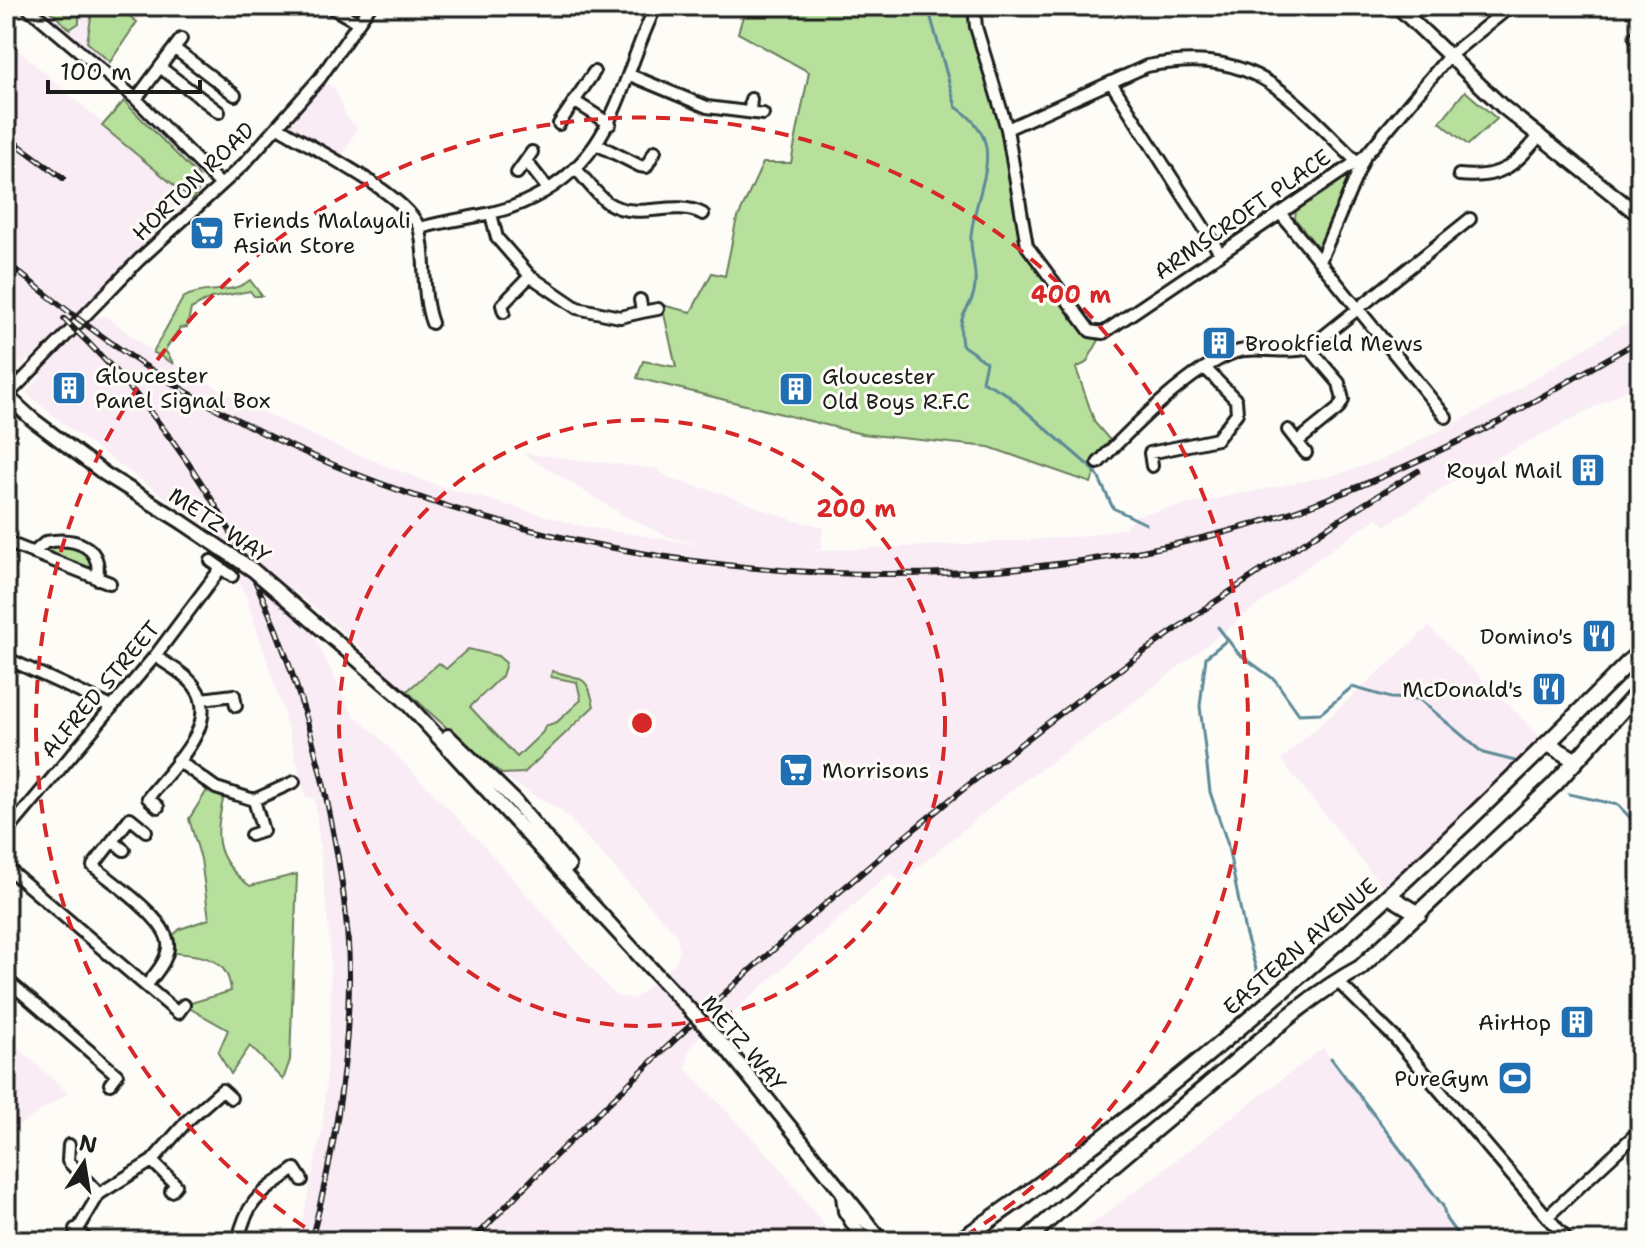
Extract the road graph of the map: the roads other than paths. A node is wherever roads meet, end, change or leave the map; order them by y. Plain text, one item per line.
1 (26, 6) edge
2 (329, 6) edge
3 (370, 6) edge
4 (656, 6) edge
5 (974, 6) edge
6 (1397, 6) edge
7 (1511, 6) edge
8 (357, 22) junction
9 (1449, 56) junction
10 (161, 68) junction
11 (594, 72) dead end
12 (630, 75) junction
13 (1112, 84) junction
14 (235, 95) dead end
15 (136, 99) junction
16 (751, 99) dead end
17 (574, 101) junction
18 (750, 111) junction
19 (219, 112) dead end
20 (763, 114) dead end
21 (559, 124) dead end
22 (610, 124) junction
23 (278, 127) junction
24 (1007, 129) junction
25 (1540, 135) junction
26 (598, 145) junction
27 (655, 151) dead end
28 (1360, 158) junction
29 (577, 170) junction
30 (517, 173) dead end
31 (1459, 175) dead end
32 (221, 185) junction
33 (548, 189) junction
34 (699, 208) dead end
35 (1280, 213) junction
36 (491, 214) junction
37 (1640, 216) edge
38 (1470, 219) dead end
39 (420, 228) junction
40 (1220, 253) junction
41 (1320, 261) junction
42 (530, 276) junction
43 (501, 305) dead end
44 (658, 309) dead end
45 (1359, 309) junction
46 (432, 323) dead end
47 (1309, 348) junction
48 (1206, 369) junction
49 (6, 396) edge
50 (1446, 417) dead end
51 (1288, 430) dead end
52 (1297, 442) junction
53 (1306, 453) dead end
54 (1098, 463) dead end
55 (1152, 466) dead end
56 (6, 542) edge
57 (33, 553) junction
58 (232, 576) dead end
59 (97, 579) junction
60 (110, 583) dead end
61 (1640, 651) edge
62 (155, 656) junction
63 (6, 658) edge
64 (1640, 690) edge
65 (202, 699) junction
66 (236, 706) dead end
67 (112, 707) junction
68 (1548, 744) junction
69 (177, 760) junction
70 (1575, 760) junction
71 (294, 782) dead end
72 (254, 800) junction
73 (158, 807) dead end
74 (146, 831) dead end
75 (6, 833) edge
76 (251, 835) dead end
77 (112, 841) junction
78 (124, 850) dead end
79 (6, 867) edge
80 (1391, 897) junction
81 (1419, 914) junction
82 (1322, 959) junction
83 (6, 979) edge
84 (1337, 981) junction
85 (146, 986) junction
86 (184, 1005) dead end
87 (110, 1084) dead end
88 (231, 1098) dead end
89 (1640, 1130) edge
90 (69, 1145) dead end
91 (152, 1161) junction
92 (302, 1180) dead end
93 (171, 1191) dead end
94 (99, 1194) junction
95 (843, 1196) junction
96 (1548, 1216) junction
97 (75, 1229) junction
98 (980, 1234) edge
99 (878, 1236) edge
100 (71, 1241) edge
101 (88, 1241) edge
102 (238, 1241) edge
103 (864, 1241) edge
104 (890, 1241) edge
105 (959, 1241) edge
106 (1025, 1241) edge
107 (1568, 1241) edge

1 - 15 street
2 - 8 street
3 - 8 street, HORTON ROAD
4 - 12 street
5 - 24 street
6 - 9 main road
7 - 9 street
8 - 23 street, HORTON ROAD
9 - 25 main road
9 - 28 street
10 - 14 street
10 - 15 street
10 - 19 street
11 - 17 street
12 - 18 street
12 - 22 street
13 - 24 street
13 - 28 street
13 - 40 street
15 - 32 street
16 - 18 street
17 - 21 street
17 - 22 street
18 - 20 street
22 - 26 street
23 - 32 street, HORTON ROAD
23 - 39 street
24 - 40 street, ARMSCROFT PLACE
25 - 31 street
25 - 37 main road
26 - 27 street
26 - 29 street
28 - 35 street, ARMSCROFT PLACE
28 - 41 street
29 - 33 street
29 - 34 street
30 - 33 street
32 - 49 street, HORTON ROAD
33 - 36 street
35 - 40 street, ARMSCROFT PLACE
35 - 41 street
36 - 39 street
36 - 42 street
38 - 45 street
39 - 46 street
41 - 45 street
42 - 43 street
42 - 44 street
45 - 47 street
45 - 50 street
47 - 48 street
47 - 52 street
48 - 54 street
48 - 55 street
49 - 95 main road, METZ WAY, bridge
51 - 52 street
52 - 53 street
56 - 57 street
57 - 59 street
57 - 59 street
58 - 62 street, ALFRED STREET
59 - 60 street
61 - 68 highway, EASTERN AVENUE
62 - 65 street
62 - 67 street, ALFRED STREET
63 - 67 street
64 - 70 highway, EASTERN AVENUE
65 - 66 street
65 - 69 street
67 - 75 street, ALFRED STREET
68 - 70 highway
68 - 80 highway, EASTERN AVENUE
69 - 72 street
69 - 73 street
70 - 81 highway, EASTERN AVENUE
71 - 72 street
72 - 76 street
74 - 77 street
77 - 78 street
77 - 85 street
79 - 85 street
80 - 81 highway
80 - 82 highway, EASTERN AVENUE
81 - 84 highway, EASTERN AVENUE
82 - 84 highway
82 - 98 highway, EASTERN AVENUE
83 - 87 street
84 - 96 street
84 - 106 highway, EASTERN AVENUE
85 - 86 street
88 - 91 street
89 - 96 street
90 - 94 street
91 - 93 street
91 - 94 street
92 - 102 street
94 - 97 street
95 - 99 main road, METZ WAY
95 - 103 main road, METZ WAY
96 - 107 street
97 - 100 street
97 - 101 street
98 - 105 highway, EASTERN AVENUE
99 - 104 main road, METZ WAY

